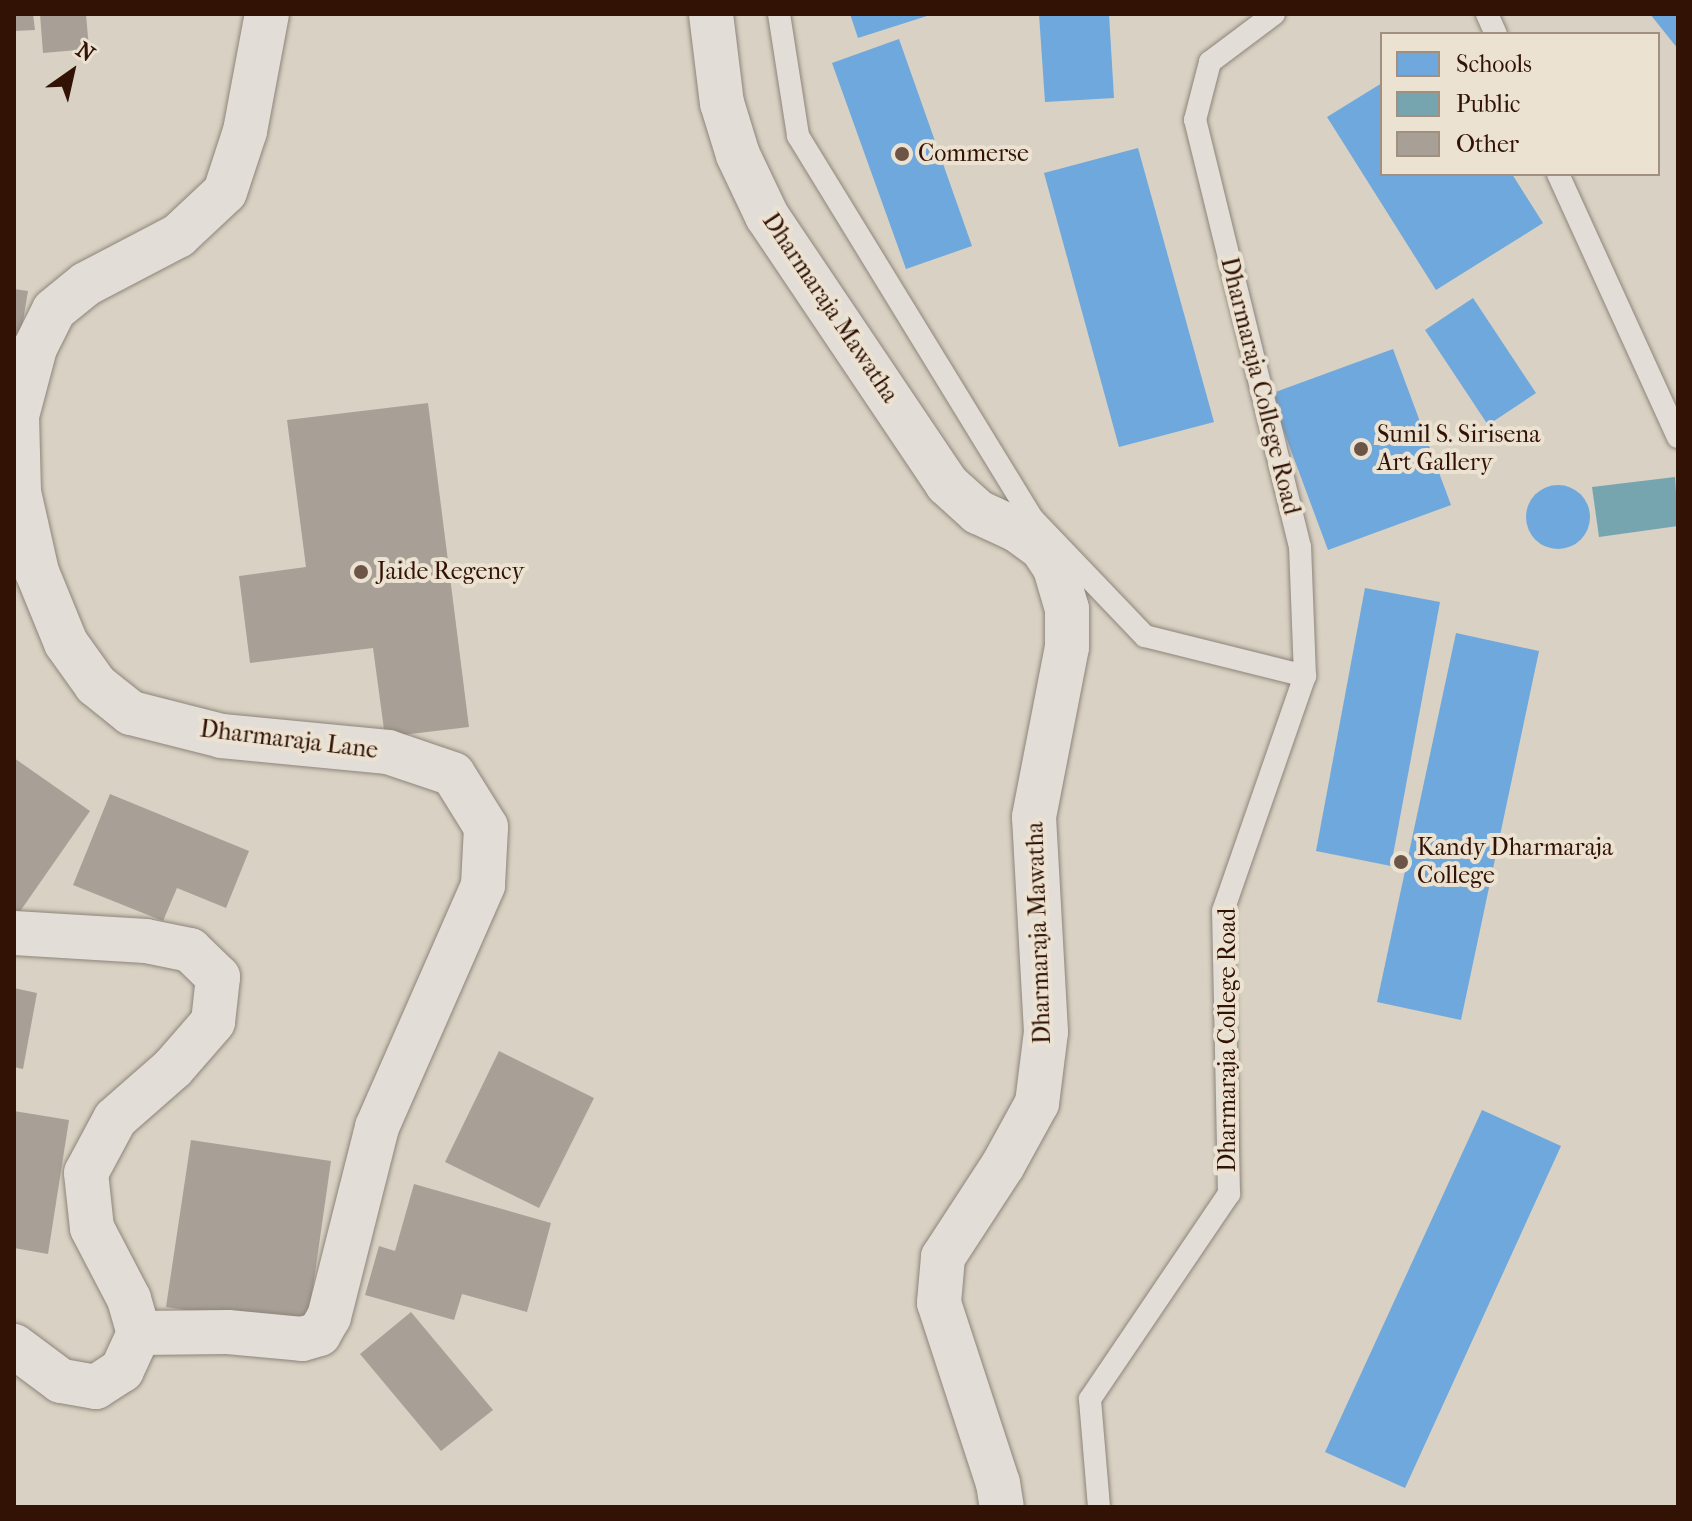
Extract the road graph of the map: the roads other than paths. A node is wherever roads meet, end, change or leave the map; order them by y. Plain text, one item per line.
1 (267, 14) edge
2 (711, 14) edge
3 (779, 14) edge
4 (1274, 14) edge
5 (1559, 176) edge
6 (1678, 437) edge
7 (1305, 676) junction
8 (14, 933) edge
9 (139, 1333) junction
10 (14, 1346) edge
11 (1002, 1507) edge
12 (1099, 1507) edge

1 - 9 street, Dharmaraja Lane
2 - 11 street, Dharmaraja Mawatha
3 - 7 lane
4 - 7 lane, Dharmaraja College Road
5 - 6 lane
7 - 12 lane, Dharmaraja College Road
8 - 9 street
9 - 10 street

